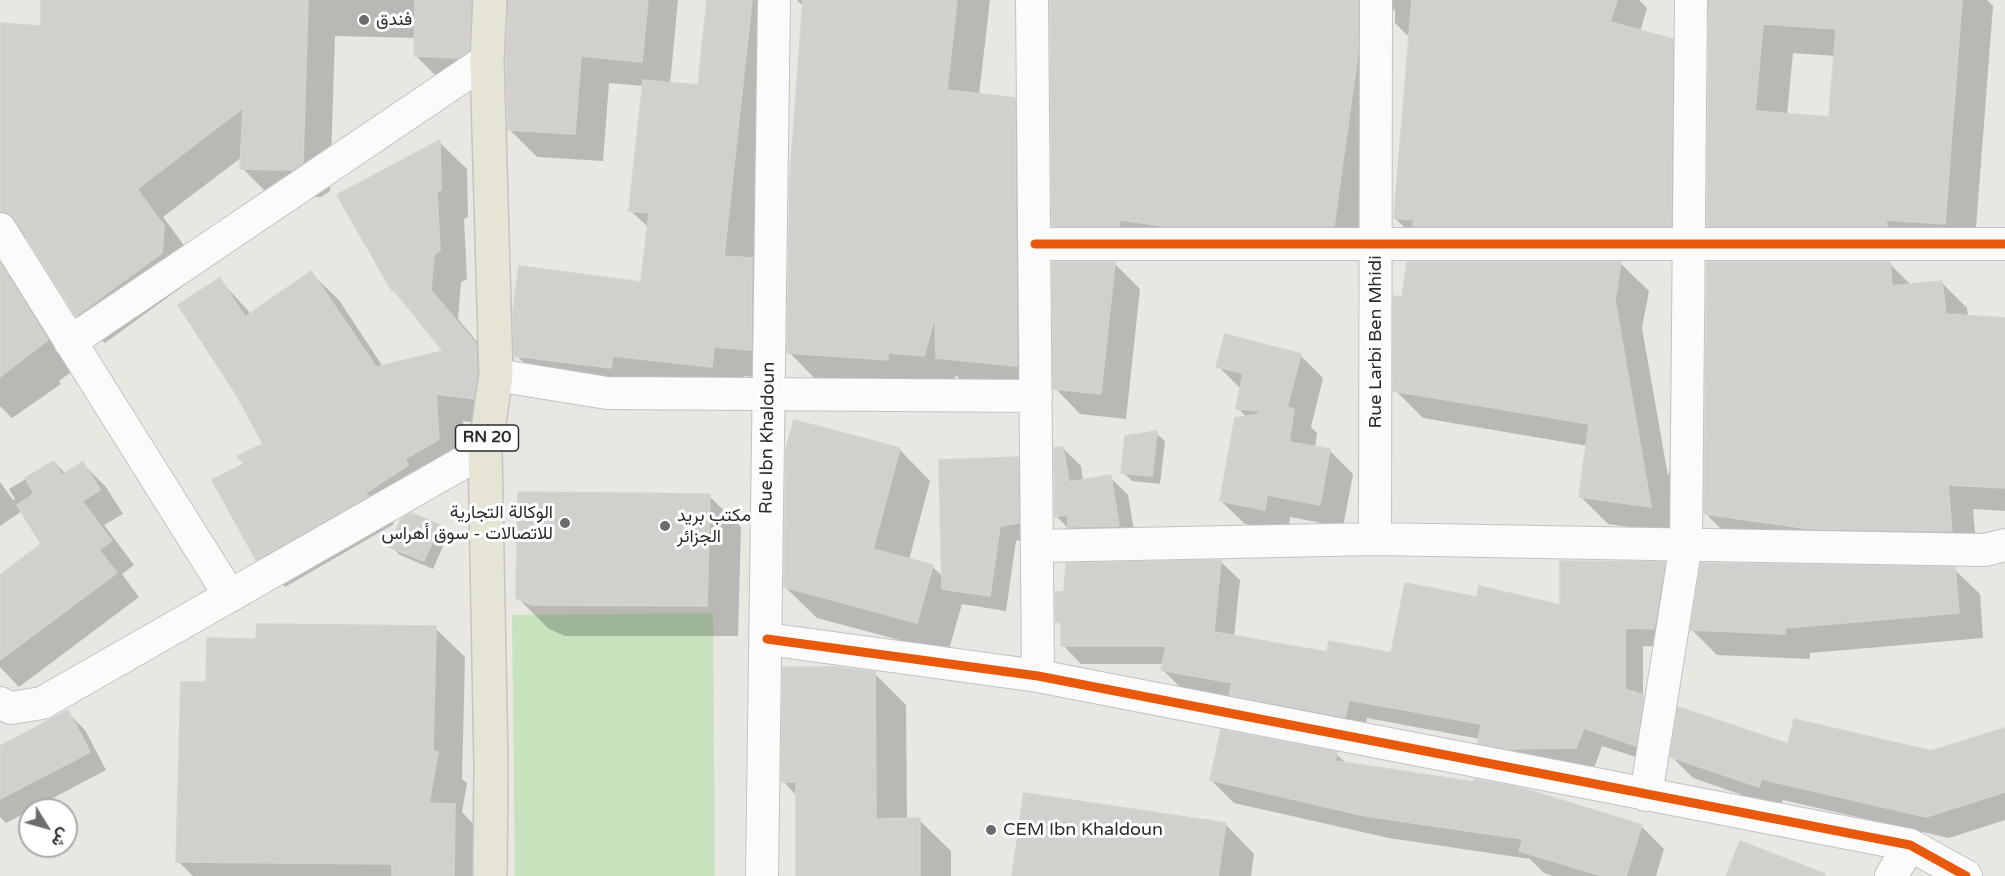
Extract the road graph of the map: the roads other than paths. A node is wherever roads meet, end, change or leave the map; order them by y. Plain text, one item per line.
1 (490, 0) edge
2 (774, 0) edge
3 (1032, 0) edge
4 (1376, 0) edge
5 (1690, 0) edge
6 (487, 60) junction
7 (0, 229) edge
8 (2005, 243) edge
9 (1035, 244) junction
10 (1377, 244) junction
11 (1688, 244) junction
12 (70, 342) junction
13 (496, 375) junction
14 (769, 393) junction
15 (1036, 396) junction
16 (485, 450) junction
17 (1375, 539) junction
18 (1686, 544) junction
19 (2005, 545) edge
20 (1038, 546) junction
21 (230, 596) junction
22 (767, 639) junction
23 (1038, 676) junction
24 (0, 703) edge
25 (1646, 795) junction
26 (1910, 845) junction
27 (490, 876) edge
28 (762, 876) edge
29 (1891, 876) edge
30 (1966, 876) edge

1 - 6 main road, RN 20
2 - 14 street, Rue Ibn Khaldoun
3 - 9 street
4 - 10 street, Rue Larbi Ben Mhidi
5 - 11 street
6 - 12 street
6 - 13 main road, RN 20
7 - 12 street
8 - 11 street
9 - 10 street
9 - 15 street
10 - 11 street
10 - 17 street, Rue Larbi Ben Mhidi
11 - 18 street
12 - 21 street
13 - 14 street
13 - 16 main road, RN 20
14 - 15 street
14 - 22 street, Rue Ibn Khaldoun
15 - 20 street
16 - 21 street
16 - 27 main road, RN 20
17 - 18 street
17 - 20 street
18 - 19 street
18 - 25 street
20 - 23 street
21 - 24 street
22 - 23 street
22 - 28 street, Rue Ibn Khaldoun
23 - 25 street
25 - 26 street
26 - 29 street
26 - 30 street

